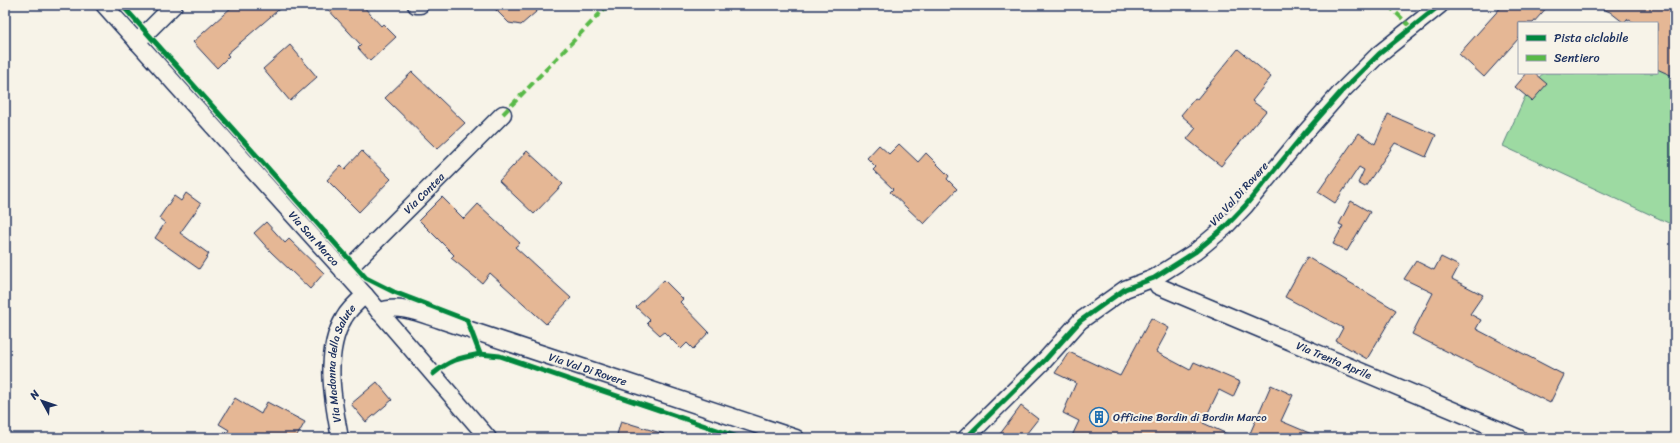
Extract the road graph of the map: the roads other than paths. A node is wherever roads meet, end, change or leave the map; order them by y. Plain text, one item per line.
1 (104, 5) edge
2 (174, 5) edge
3 (416, 5) edge
4 (420, 5) edge
5 (1440, 5) edge
6 (137, 42) junction
7 (503, 114) dead end
8 (344, 273) junction
9 (1154, 278) junction
10 (365, 295) junction
11 (380, 312) junction
12 (340, 438) edge
13 (488, 438) edge
14 (796, 438) edge
15 (966, 438) edge
16 (1519, 438) edge

1 - 6 street, Via San Marco
2 - 6 street
3 - 4 street
5 - 9 street, Via Val Di Rovere
6 - 8 street, Via San Marco
7 - 8 street, Via Contea
8 - 10 street, Via San Marco
9 - 15 street, Via Val Di Rovere
9 - 16 street, Via Trenta Aprile
10 - 11 street, Via San Marco
10 - 12 street, Via Madonna della Salute
11 - 13 street, Via San Marco
11 - 14 street, Via Val Di Rovere

